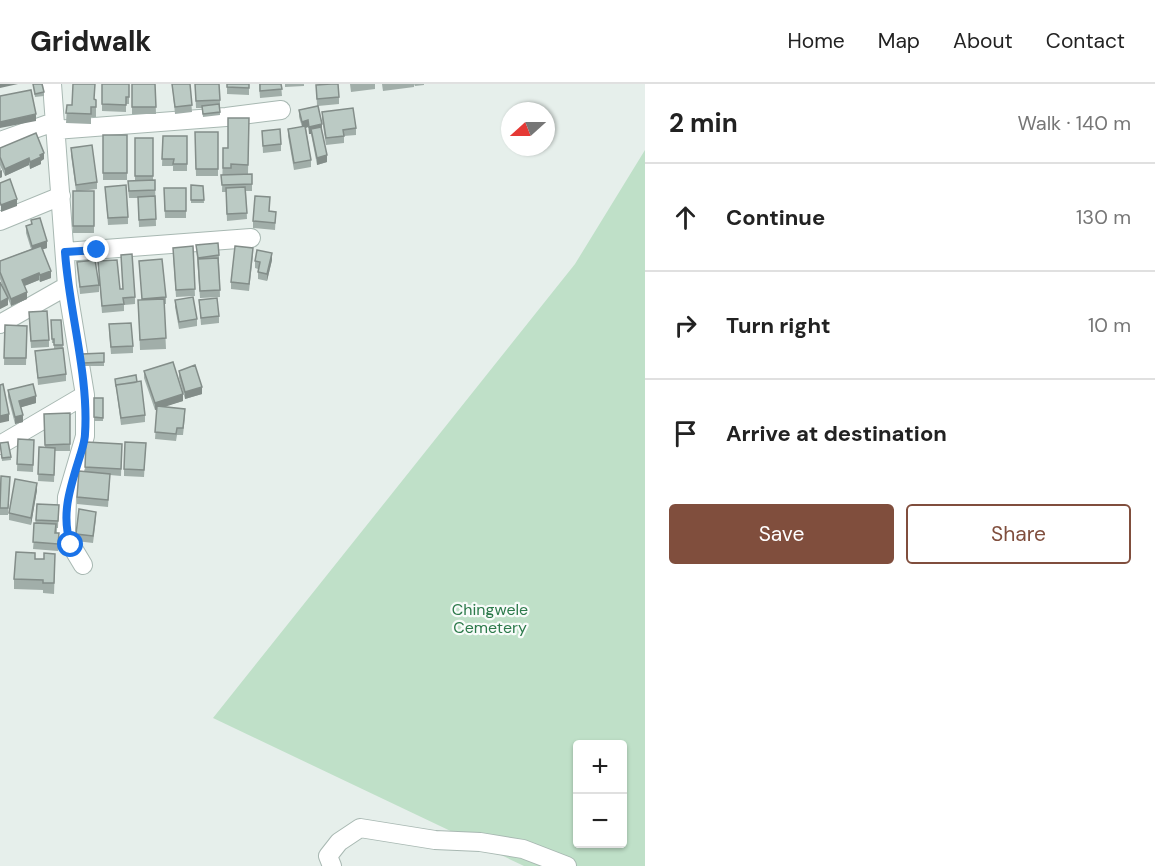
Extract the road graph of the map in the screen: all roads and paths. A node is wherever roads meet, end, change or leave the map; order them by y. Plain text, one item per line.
1 (52, 84) edge
2 (281, 110) dead end
3 (55, 126) junction
4 (0, 141) edge
5 (61, 196) junction
6 (0, 220) edge
7 (251, 238) dead end
8 (65, 252) junction
9 (67, 286) junction
10 (0, 324) edge
11 (85, 395) junction
12 (0, 445) edge
13 (83, 565) dead end
14 (332, 866) edge
15 (567, 866) edge

1 - 3 street
2 - 3 street
3 - 4 street
3 - 5 street
5 - 6 street
5 - 8 street
7 - 8 street
8 - 9 street
9 - 10 street
9 - 11 street
11 - 12 street
11 - 13 street
14 - 15 street

